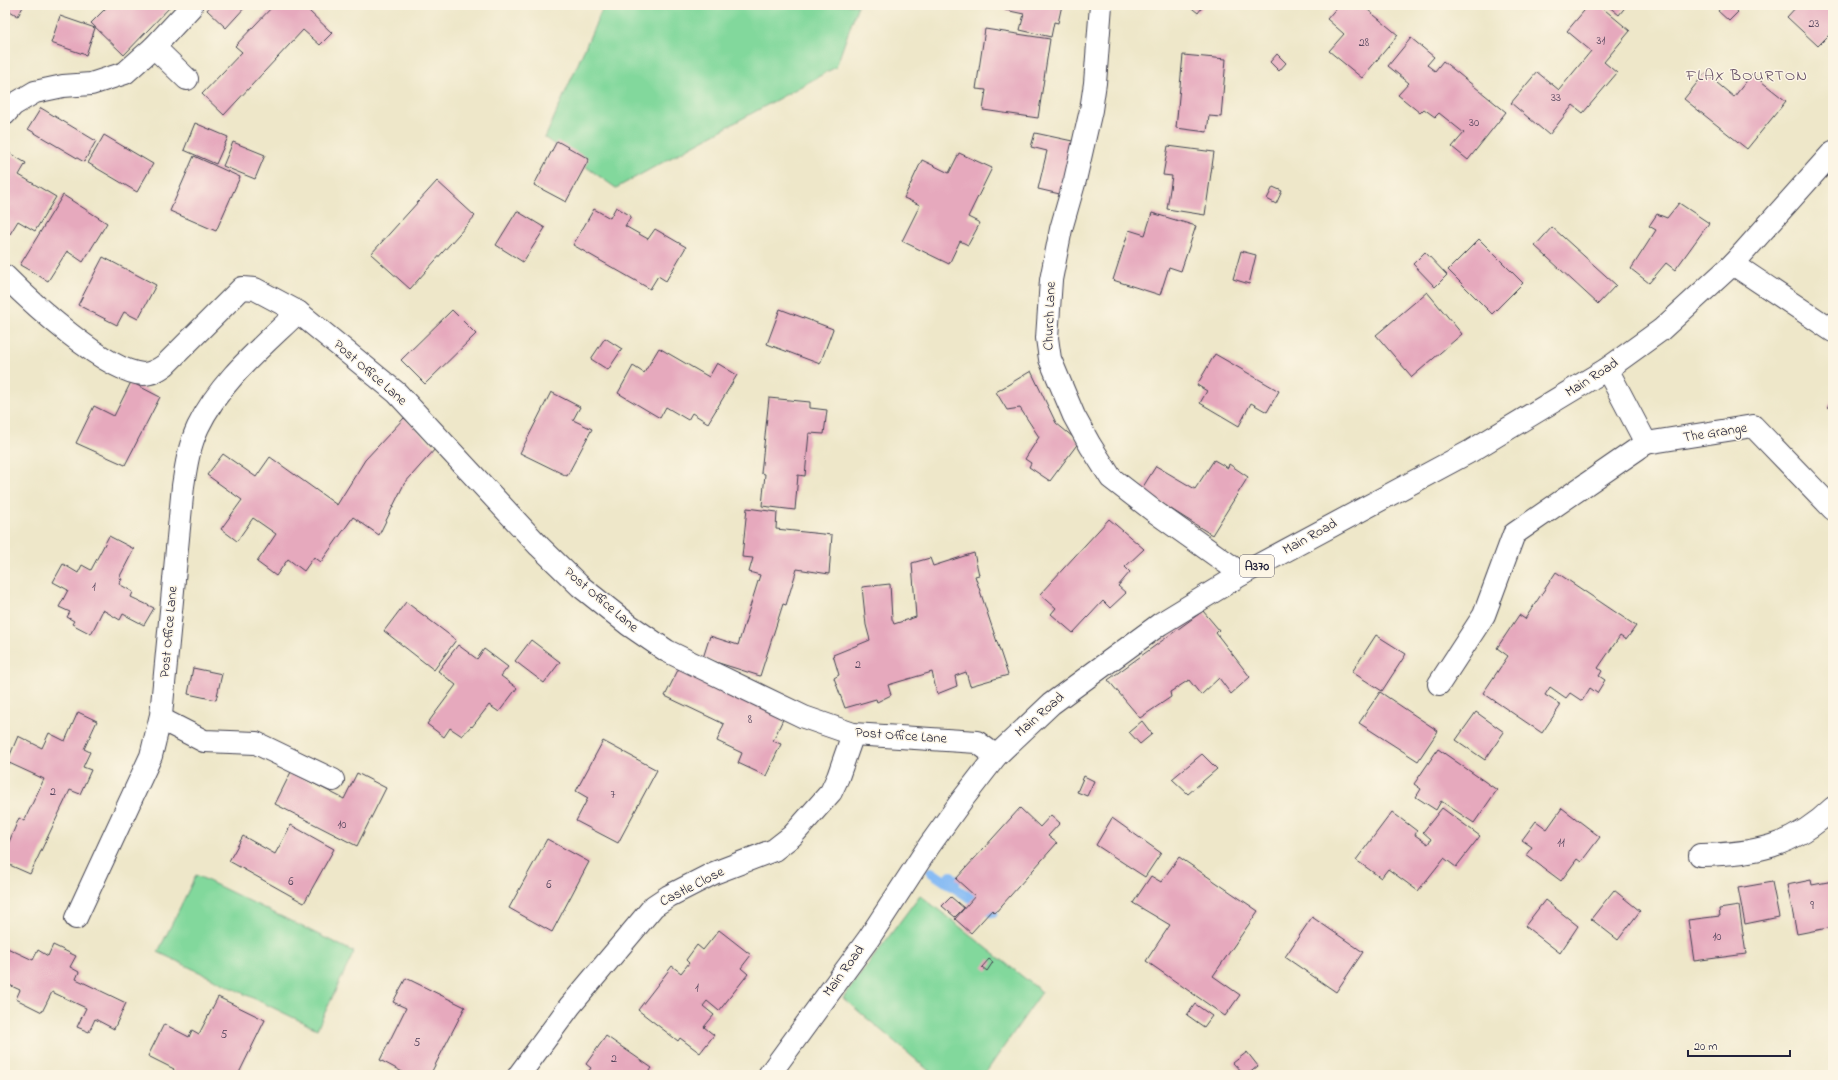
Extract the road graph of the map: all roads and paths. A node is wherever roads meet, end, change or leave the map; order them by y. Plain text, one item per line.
1 (1101, 5) edge
2 (191, 7) dead end
3 (154, 47) junction
4 (187, 79) dead end
5 (5, 114) edge
6 (1833, 152) edge
7 (1734, 264) junction
8 (5, 276) edge
9 (298, 312) junction
10 (1833, 331) edge
11 (1607, 369) junction
12 (1646, 443) junction
13 (1833, 509) edge
14 (1242, 574) junction
15 (1438, 684) dead end
16 (161, 719) junction
17 (854, 734) junction
18 (996, 756) junction
19 (333, 780) dead end
20 (1833, 808) edge
21 (1700, 855) dead end
22 (76, 918) dead end
23 (519, 1075) edge
24 (769, 1075) edge

1 - 14 street, Church Lane
2 - 3 street
3 - 4 street
3 - 5 street
6 - 7 street, Main Road / A370
7 - 10 street
7 - 11 street, Main Road / A370
8 - 9 street
9 - 16 street, Post Office Lane
9 - 17 street, Post Office Lane
11 - 12 street
11 - 14 street, Main Road / A370
12 - 13 street, The Grange
12 - 15 street
14 - 18 street, Main Road / A370
16 - 19 street
16 - 22 street, Post Office Lane
17 - 18 street, Post Office Lane
17 - 23 street, Castle Close
18 - 24 street, Main Road / A370
20 - 21 street

